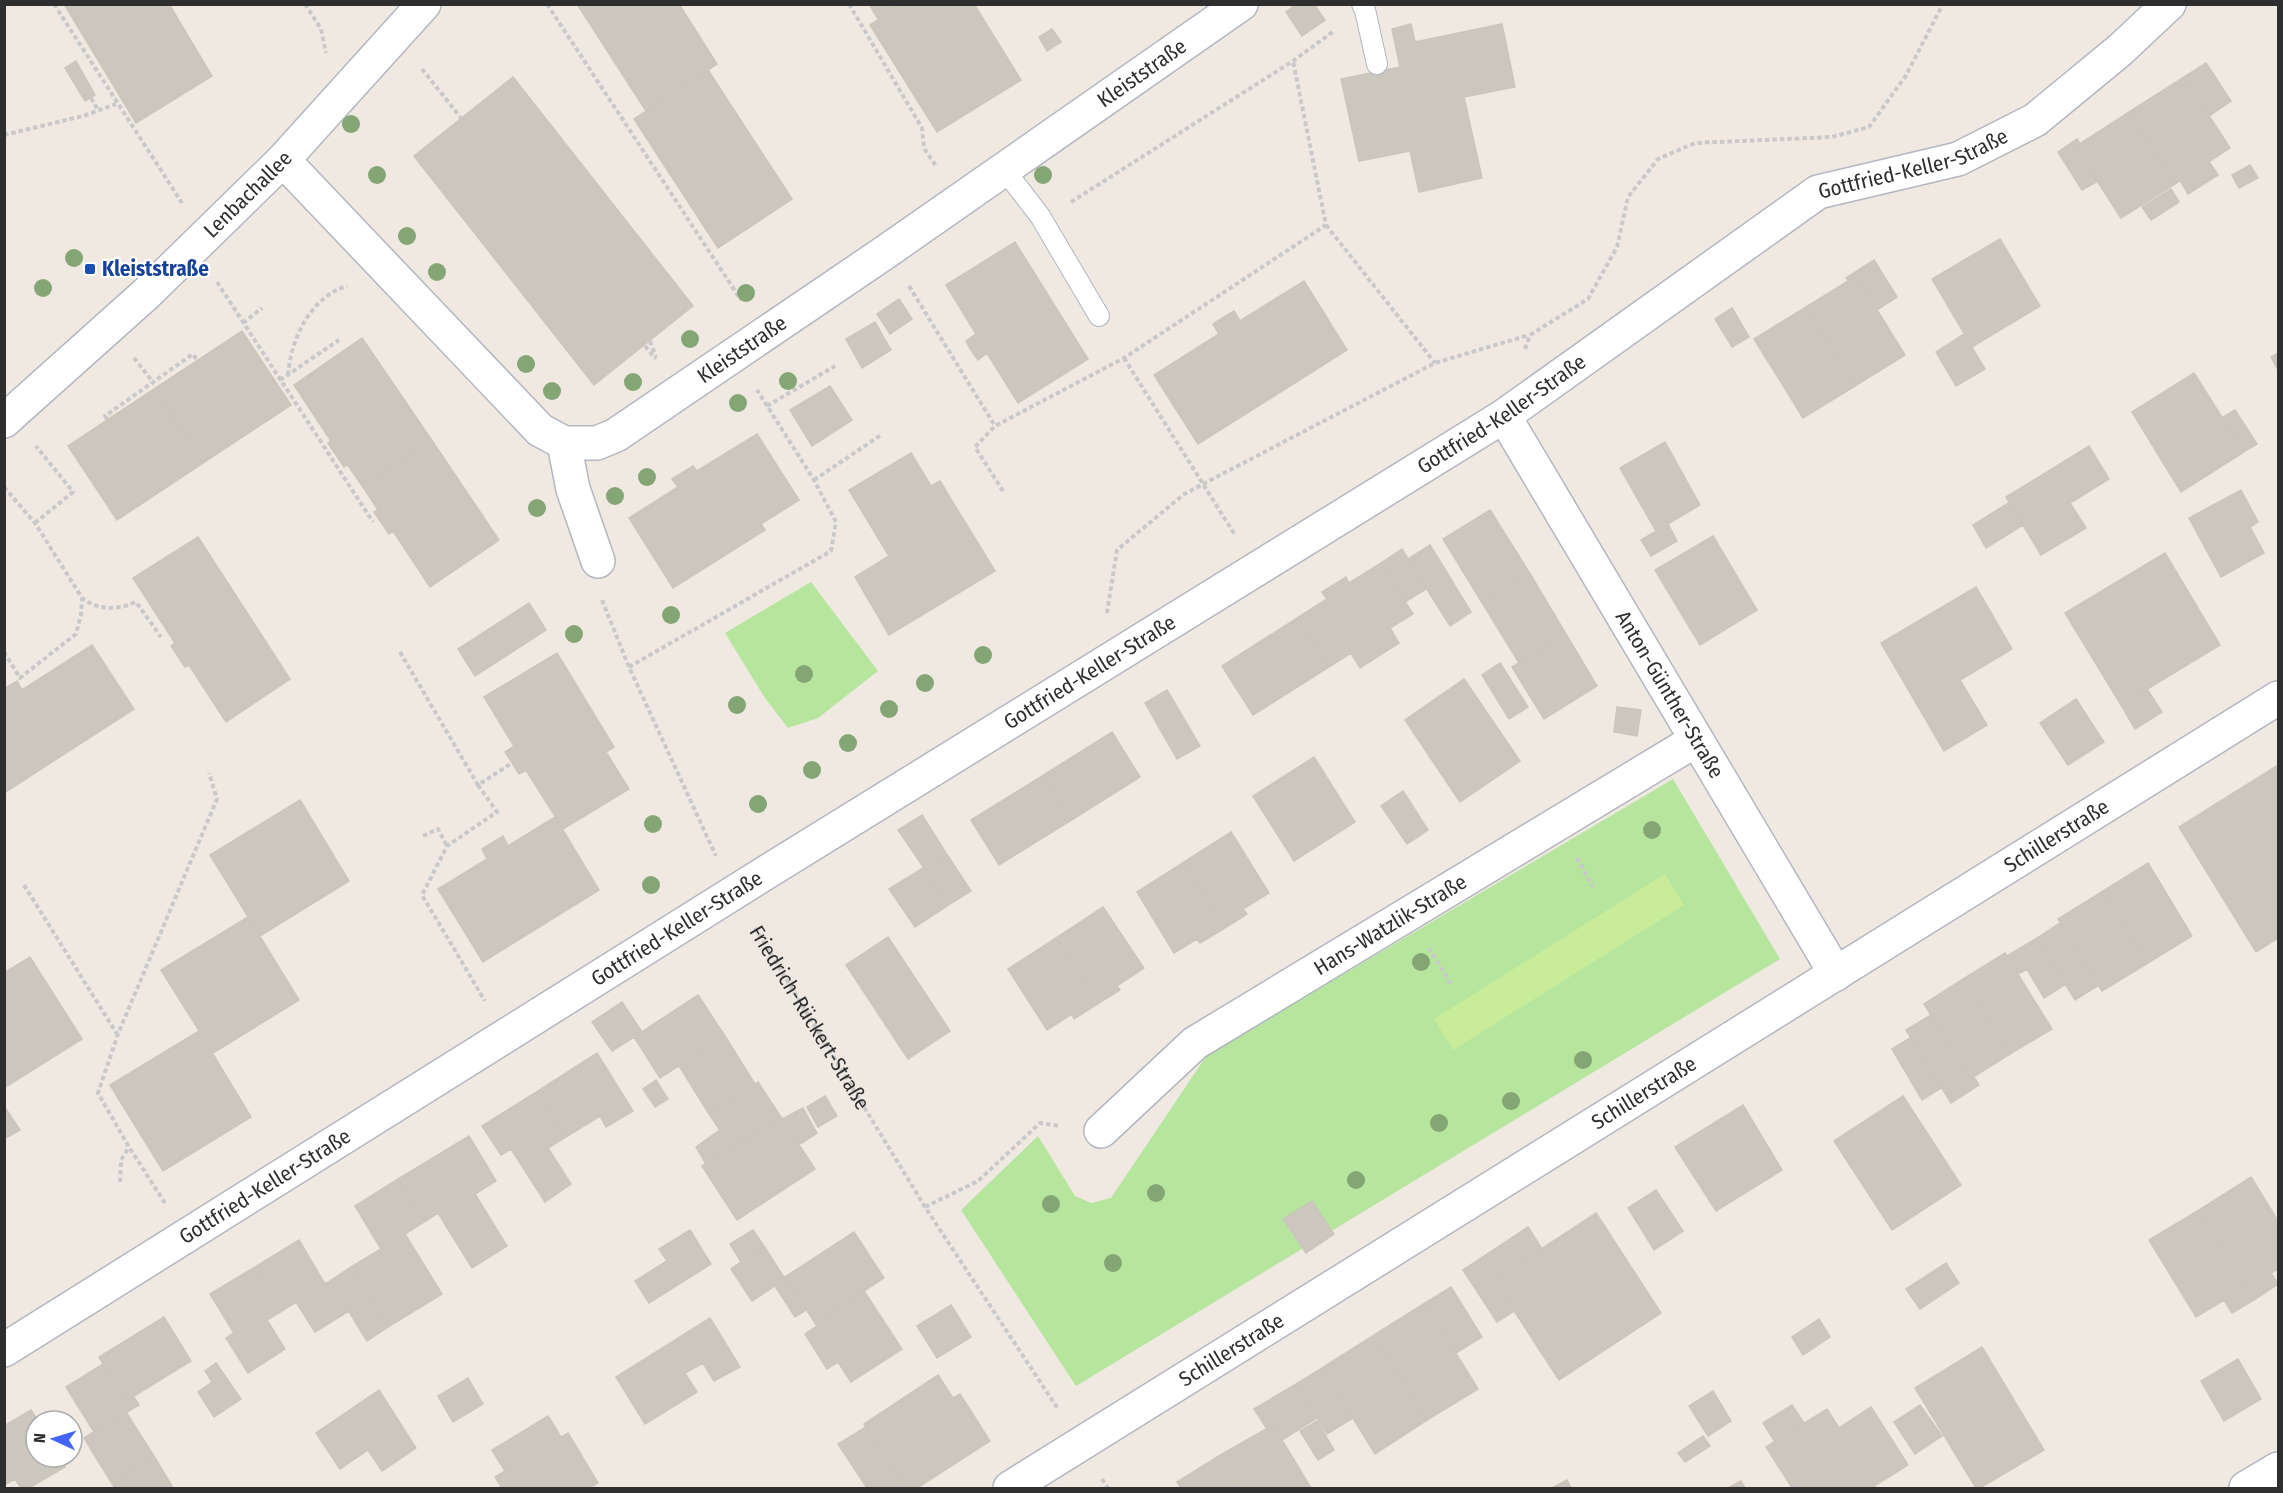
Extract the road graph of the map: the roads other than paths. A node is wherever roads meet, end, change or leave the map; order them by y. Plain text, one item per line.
1 (424, 4) edge
2 (1241, 4) edge
3 (1362, 4) edge
4 (2169, 4) edge
5 (1377, 64) dead end
6 (283, 160) junction
7 (1003, 168) junction
8 (1099, 316) dead end
9 (1504, 416) junction
10 (8, 418) edge
11 (564, 444) junction
12 (598, 561) road end
13 (2278, 698) edge
14 (1696, 740) junction
15 (1836, 974) junction
16 (1101, 1131) road end
17 (4, 1350) edge
18 (2278, 1469) edge
19 (1010, 1488) edge
20 (2246, 1488) edge

1 - 6 street, Lenbachallee
2 - 7 street, Kleiststraße
3 - 5 lane
4 - 9 street, Gottfried-Keller-Straße
6 - 10 street, Lenbachallee
6 - 11 street
7 - 8 lane
7 - 11 street, Kleiststraße
9 - 14 street, Anton-Günther-Straße
9 - 17 street, Gottfried-Keller-Straße
11 - 12 street
13 - 15 street, Schillerstraße
14 - 15 street, Anton-Günther-Straße
14 - 16 street, Hans-Watzlik-Straße
15 - 19 street, Schillerstraße
18 - 20 street

